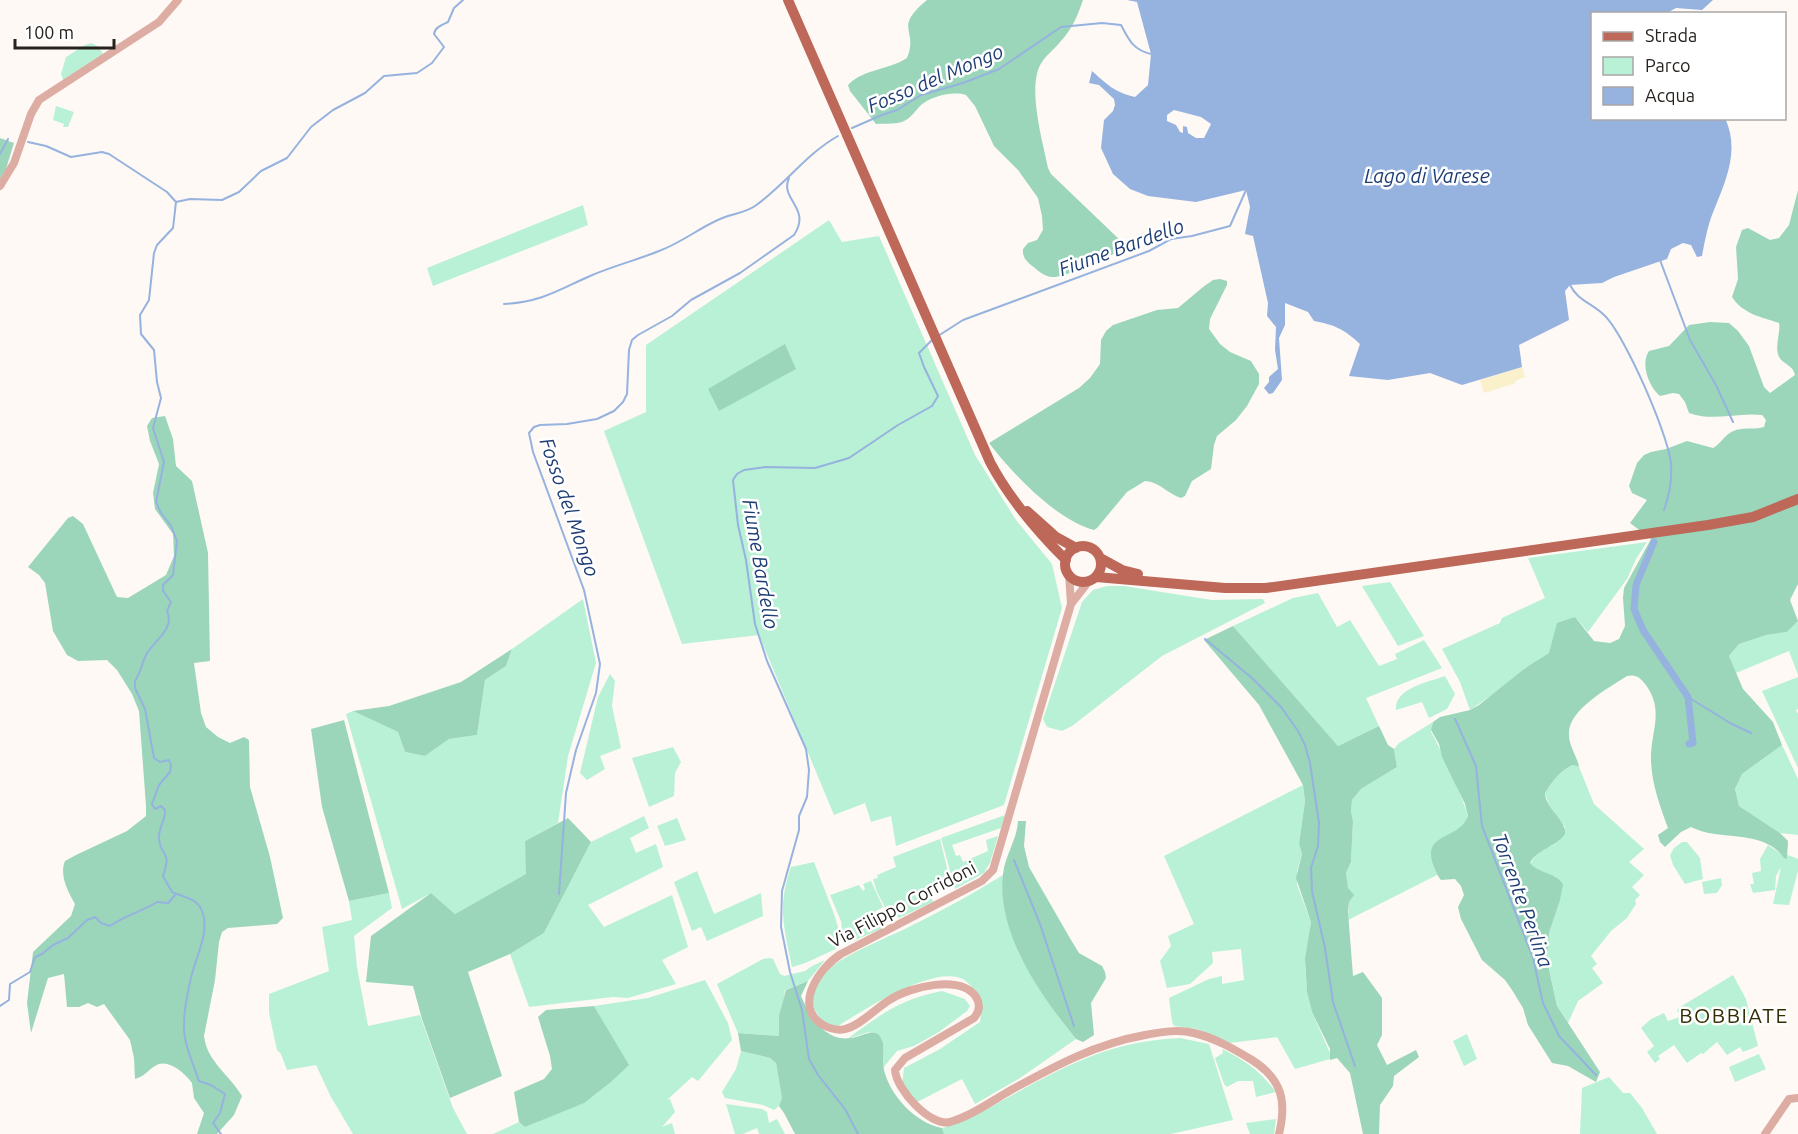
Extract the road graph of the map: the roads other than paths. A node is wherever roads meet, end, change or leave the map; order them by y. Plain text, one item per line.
1 (178, 0) edge
2 (788, 0) edge
3 (0, 186) edge
4 (1012, 497) junction
5 (1798, 499) edge
6 (1076, 548) junction
7 (1100, 558) junction
8 (1066, 561) junction
9 (1069, 574) junction
10 (1093, 579) junction
11 (1179, 584) junction
12 (1071, 604) junction
13 (1798, 1098) edge
14 (1766, 1131) edge
15 (1279, 1134) edge
16 (1760, 1134) edge

1 - 3 street
2 - 4 main road
4 - 6 main road
4 - 8 main road
5 - 11 main road
6 - 7 main road
6 - 8 main road
7 - 10 main road
7 - 11 main road
8 - 9 main road
9 - 10 main road
9 - 12 street, Via Filippo Corridoni
10 - 11 main road
10 - 12 street, Via Filippo Corridoni
12 - 15 street, Via Filippo Corridoni
13 - 14 street
14 - 16 street

